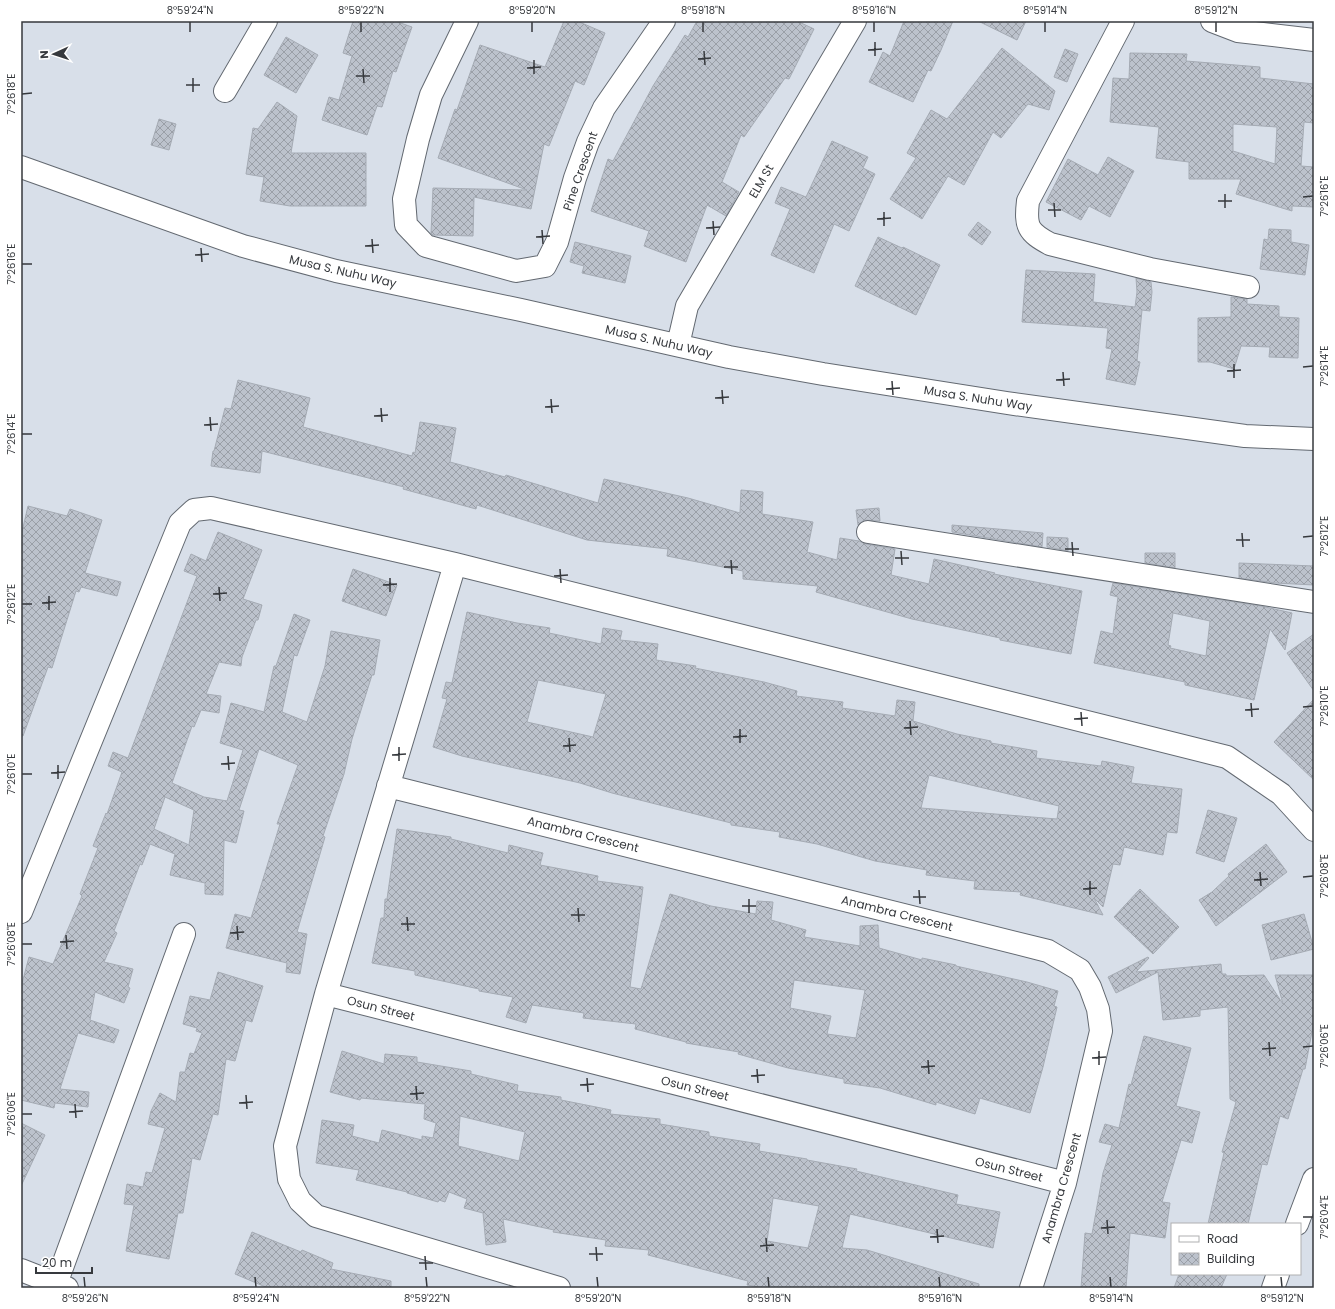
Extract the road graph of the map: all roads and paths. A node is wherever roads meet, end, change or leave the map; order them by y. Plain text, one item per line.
1 (266, 21) edge
2 (468, 21) edge
3 (664, 21) edge
4 (855, 21) edge
5 (1123, 21) edge
6 (1212, 21) edge
7 (1314, 40) edge
8 (225, 91) dead end
9 (21, 167) edge
10 (1248, 287) dead end
11 (678, 345) junction
12 (1314, 439) edge
13 (868, 532) dead end
14 (455, 564) junction
15 (1314, 602) edge
16 (388, 786) junction
17 (1313, 826) edge
18 (21, 912) edge
19 (184, 934) dead end
20 (326, 994) junction
21 (1314, 1179) edge
22 (1065, 1183) junction
23 (1297, 1223) edge
24 (21, 1270) edge
25 (1278, 1275) edge
26 (61, 1286) edge
27 (559, 1288) edge
28 (1031, 1288) edge
29 (1273, 1288) edge

1 - 8 street
2 - 3 street, Pine Crescent
4 - 11 street, ELM St
5 - 10 street
6 - 7 street
9 - 11 street, Musa S. Nuhu Way
11 - 12 street, Musa S. Nuhu Way
13 - 15 street
14 - 16 street
14 - 17 street
14 - 18 street
16 - 20 street
16 - 22 street, Anambra Crescent
19 - 26 street
20 - 22 street, Osun Street
20 - 27 street
21 - 23 street
22 - 28 street, Anambra Crescent
24 - 26 street
25 - 29 street

